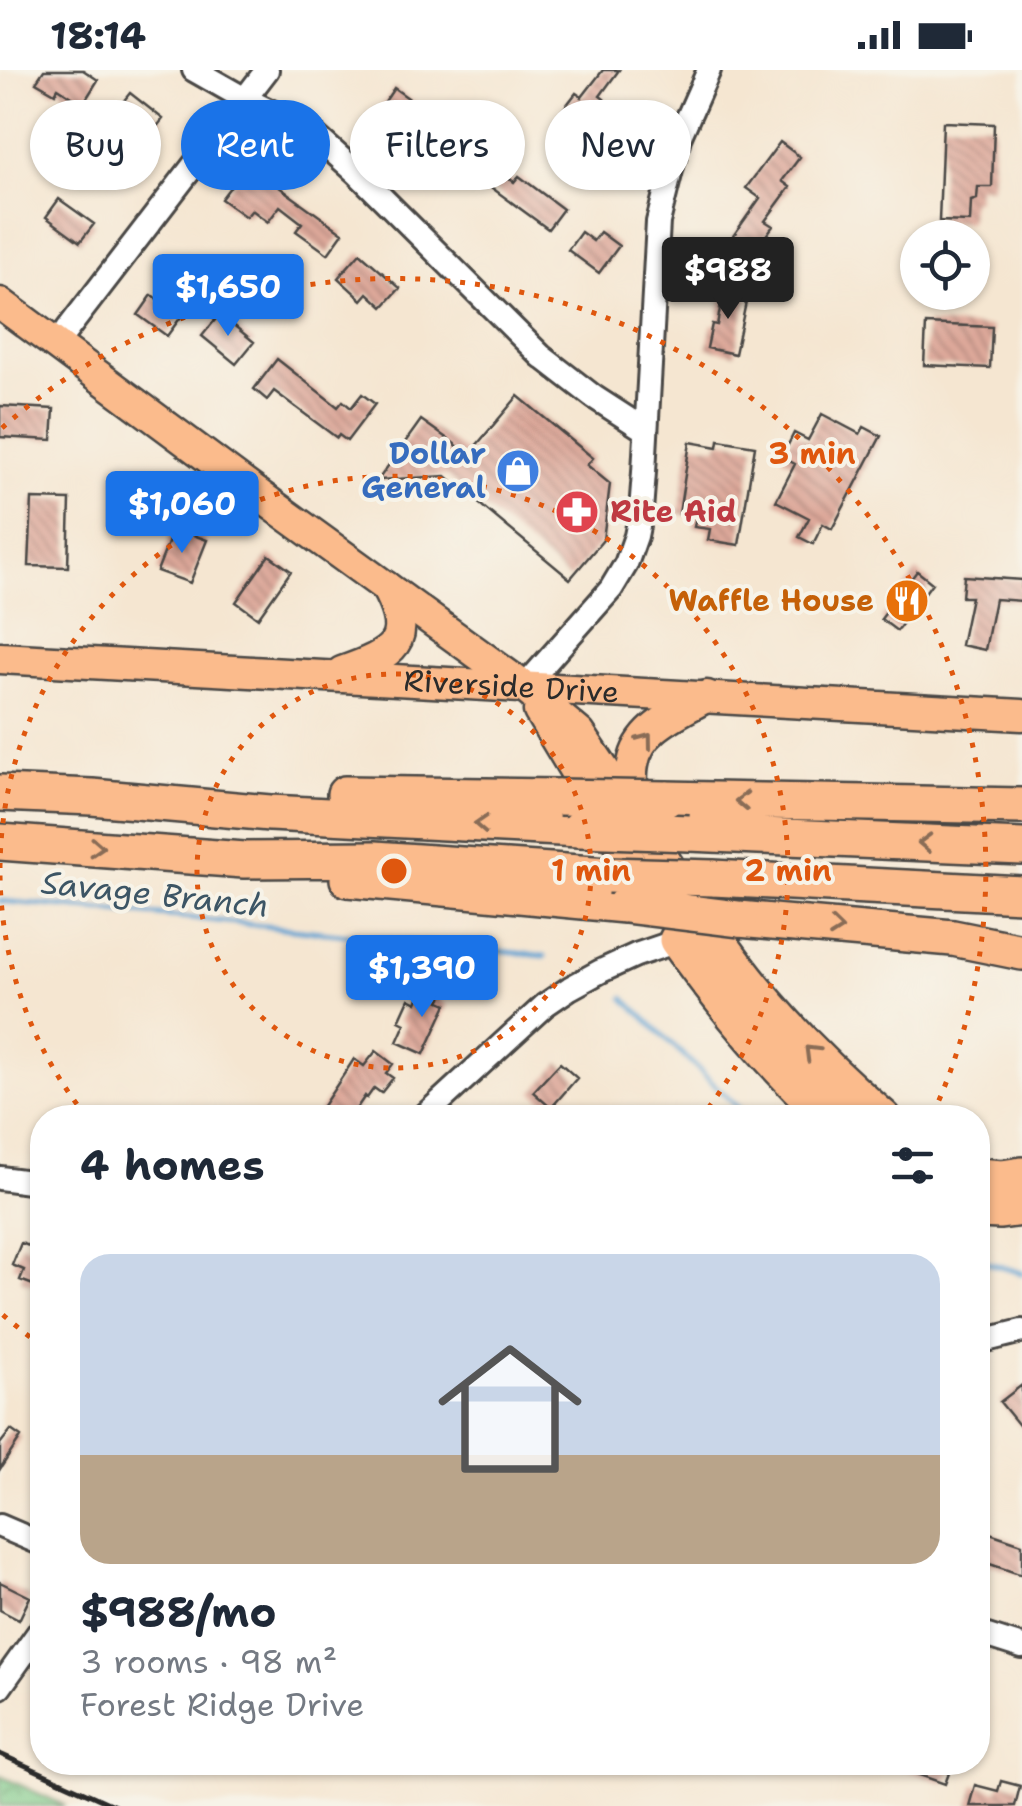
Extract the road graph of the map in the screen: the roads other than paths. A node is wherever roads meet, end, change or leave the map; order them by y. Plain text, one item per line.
1 (194, 70) edge
2 (267, 70) edge
3 (709, 70) edge
4 (246, 99) junction
5 (0, 302) edge
6 (58, 344) junction
7 (645, 430) junction
8 (386, 586) junction
9 (0, 658) edge
10 (333, 675) junction
11 (524, 686) junction
12 (707, 696) junction
13 (1022, 715) edge
14 (0, 793) edge
15 (92, 797) junction
16 (1022, 806) edge
17 (633, 812) junction
18 (0, 842) edge
19 (1022, 846) edge
20 (617, 890) junction
21 (1022, 894) edge
22 (726, 925) junction
23 (678, 940) junction
24 (1022, 952) edge
25 (436, 1105) edge
26 (817, 1105) edge
27 (868, 1105) edge
28 (1022, 1175) edge
29 (990, 1177) edge
30 (0, 1178) edge
31 (30, 1182) edge
32 (1022, 1208) edge
33 (990, 1211) edge
34 (1022, 1331) edge
35 (990, 1339) edge
36 (0, 1526) edge
37 (30, 1539) edge
38 (990, 1636) edge
39 (30, 1645) edge
40 (1022, 1647) edge
41 (0, 1687) edge

1 - 4 street
2 - 4 street
3 - 7 street
4 - 6 street
4 - 7 street
5 - 6 main road
6 - 8 main road
7 - 11 street
8 - 10 main road
8 - 11 main road
9 - 10 main road, Riverside Drive
10 - 11 main road, Riverside Drive
11 - 12 main road, Riverside Drive
11 - 17 main road
11 - 23 main road
12 - 13 main road, Riverside Drive
17 -> 12 main road
14 - 15 highway
16 -> 15 highway, bridge
19 -> 15 highway, bridge
17 - 22 main road
18 -> 20 highway
20 - 21 highway, bridge
20 - 22 highway, bridge
22 - 23 street
22 -> 24 highway
27 -> 22 highway
23 - 25 street
23 - 26 highway
28 - 29 highway
30 - 31 street
32 - 33 highway
34 - 35 street
36 - 37 street
38 - 40 street
39 - 41 street

